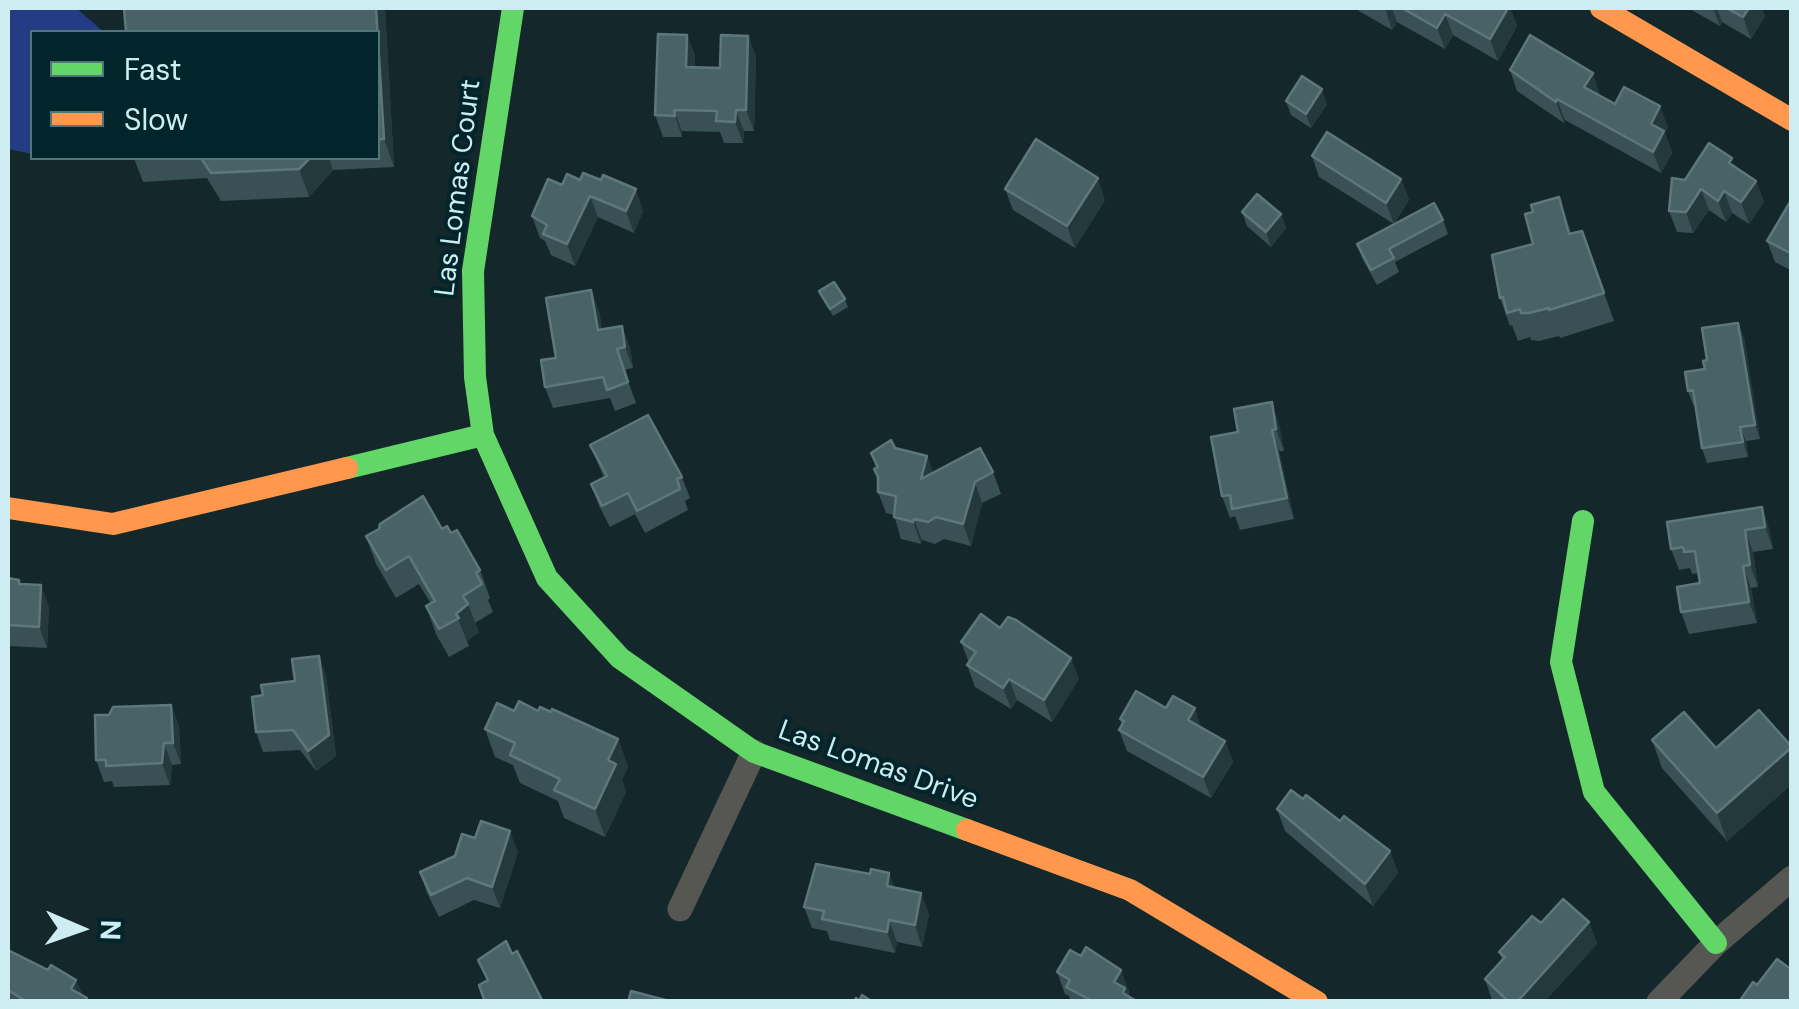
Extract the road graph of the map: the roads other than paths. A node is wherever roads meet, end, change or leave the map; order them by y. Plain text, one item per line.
1 (513, 8) edge
2 (1600, 8) edge
3 (1789, 109) edge
4 (483, 435) junction
5 (8, 508) edge
6 (1583, 521) dead end
7 (754, 752) junction
8 (1792, 878) edge
9 (680, 909) dead end
10 (1716, 943) junction
11 (1317, 1002) edge
12 (1659, 1002) edge

1 - 4 street, Las Lomas Court
2 - 3 street
4 - 5 street
4 - 7 street, Las Lomas Drive
6 - 10 street
7 - 9 street
7 - 11 street, Las Lomas Drive
8 - 10 street
10 - 12 street

